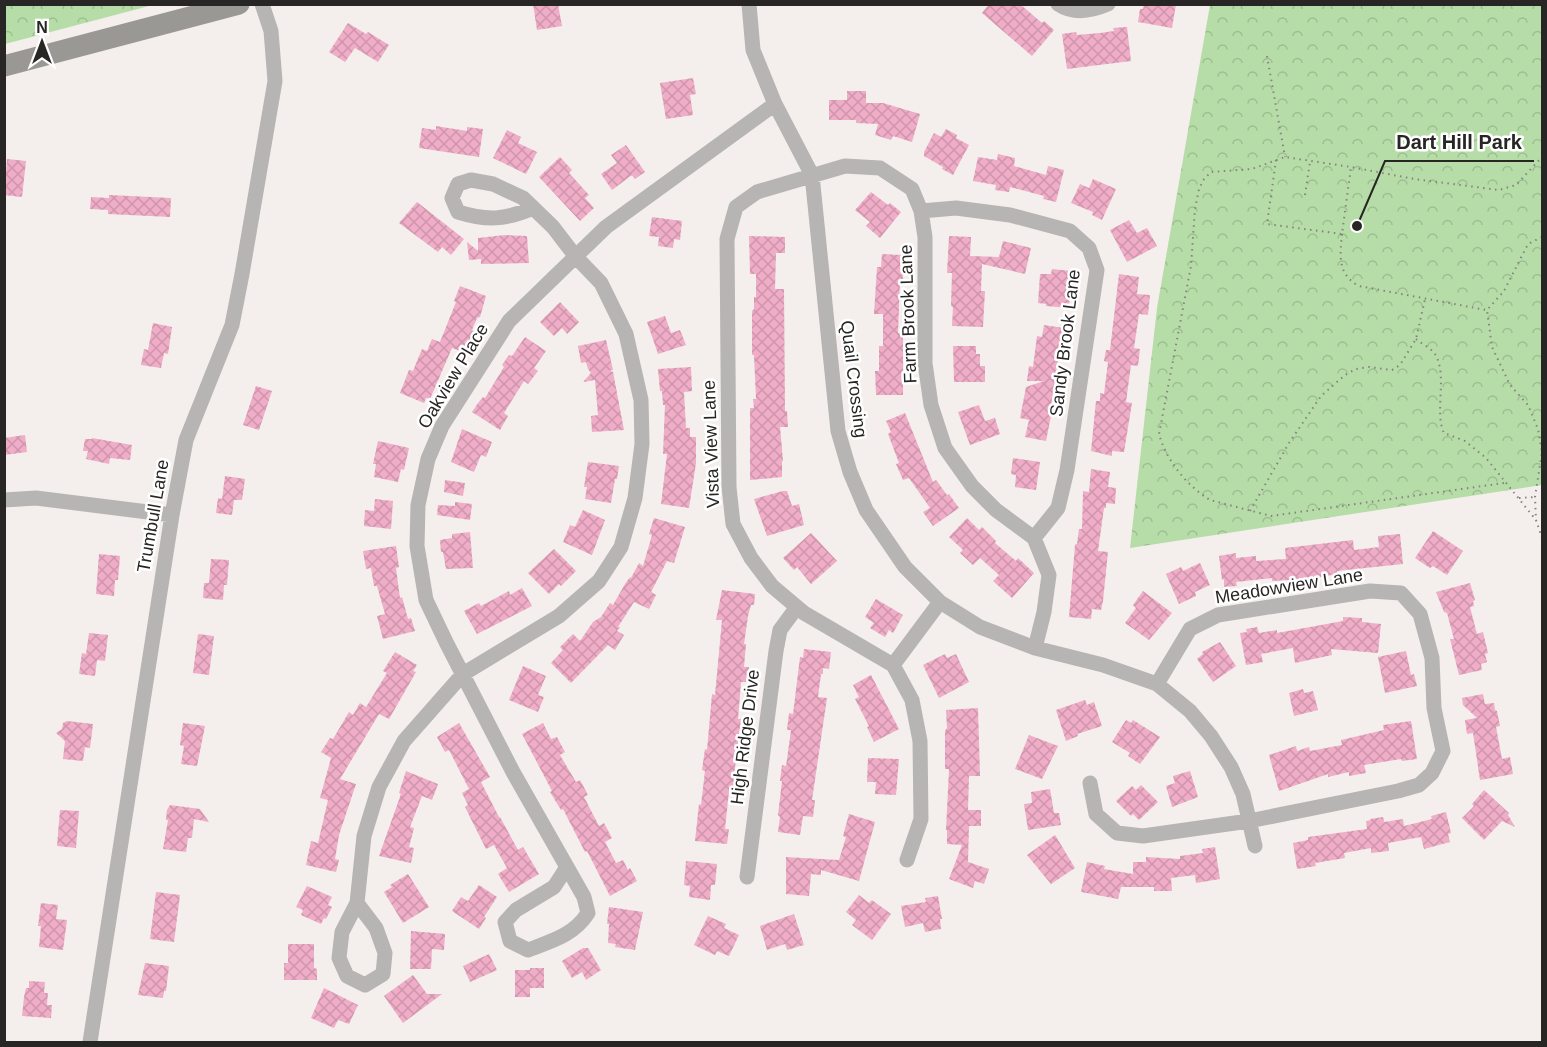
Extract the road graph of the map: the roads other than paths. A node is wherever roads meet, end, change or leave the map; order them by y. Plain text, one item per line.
1 (239, 4) edge
2 (262, 4) edge
3 (749, 4) edge
4 (1058, 4) edge
5 (1108, 4) edge
6 (4, 66) edge
7 (775, 104) junction
8 (812, 175) junction
9 (533, 207) junction
10 (921, 211) junction
11 (576, 257) junction
12 (4, 500) edge
13 (172, 515) junction
14 (1034, 538) junction
15 (940, 602) junction
16 (797, 607) junction
17 (1035, 648) junction
18 (893, 665) junction
19 (463, 674) junction
20 (1157, 684) junction
21 (1090, 783) dead end
22 (1249, 821) junction
23 (1255, 846) dead end
24 (908, 860) dead end
25 (567, 867) junction
26 (747, 877) dead end
27 (357, 903) junction
28 (90, 1042) edge

1 - 6 main road
2 - 13 street, Trumbull Lane
3 - 7 street, Quail Crossing
4 - 5 street
7 - 8 street, Quail Crossing
7 - 11 street, Oakview Place
8 - 10 street, Farm Brook Lane
8 - 15 street, Quail Crossing
8 - 16 street, Vista View Lane
9 - 9 street
9 - 11 street
10 - 14 street, Farm Brook Lane
10 - 14 street, Sandy Brook Lane
11 - 19 street, Oakview Place
11 - 19 street
12 - 13 street
13 - 28 street, Trumbull Lane
14 - 17 street
15 - 17 street, Quail Crossing
15 - 18 street
16 - 18 street, Vista View Lane
16 - 26 street, High Ridge Drive
17 - 20 street, Quail Crossing
18 - 24 street
19 - 25 street, Oakview Place
19 - 27 street
20 - 22 street, Quail Crossing
20 - 22 street, Meadowview Lane
21 - 22 street, Meadowview Lane
22 - 23 street, Quail Crossing
25 - 25 street, Oakview Place
27 - 27 street

